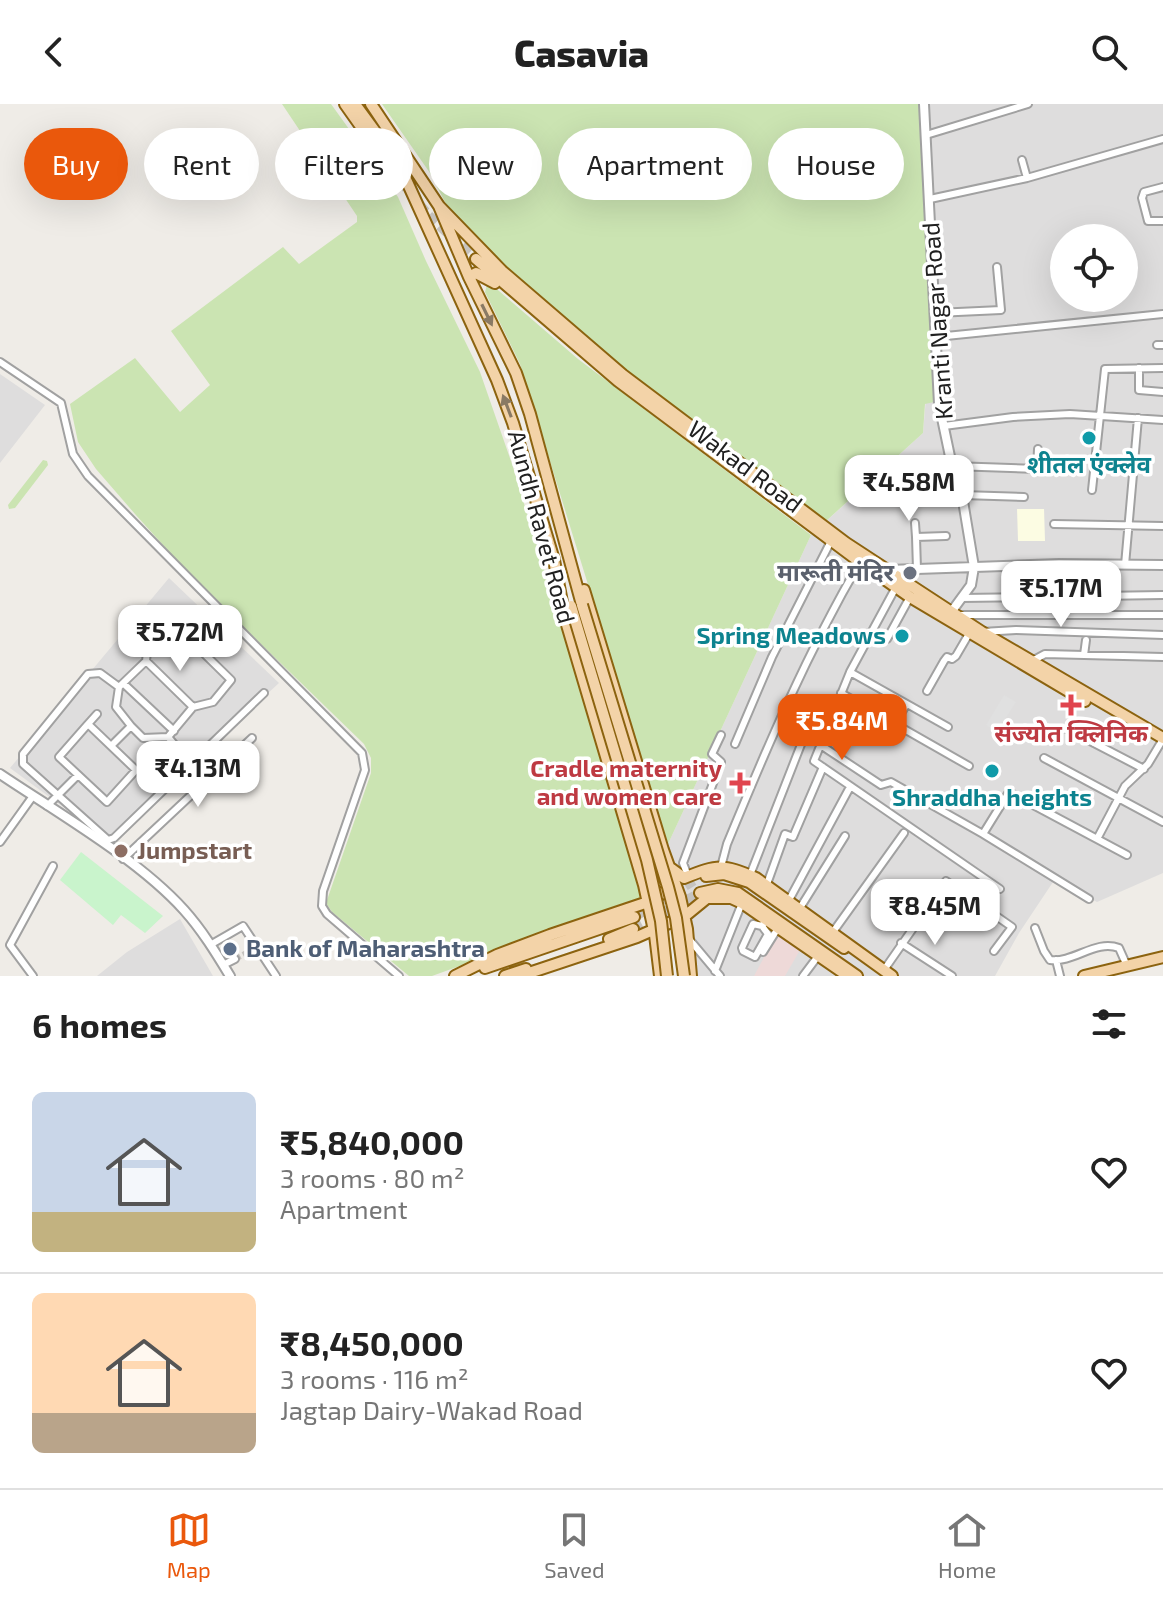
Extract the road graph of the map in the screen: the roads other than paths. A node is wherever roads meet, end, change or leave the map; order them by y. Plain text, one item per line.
1 (345, 104) edge
2 (355, 104) edge
3 (371, 104) edge
4 (924, 104) edge
5 (1028, 104) edge
6 (362, 128) edge
7 (926, 135) junction
8 (1163, 139) edge
9 (1022, 160) dead end
10 (1027, 178) junction
11 (1163, 187) edge
12 (930, 199) junction
13 (439, 206) junction
14 (1163, 221) edge
15 (476, 259) tunnel mouth
16 (997, 267) dead end
17 (469, 277) junction
18 (1001, 310) junction
19 (936, 313) junction
20 (1163, 314) edge
21 (1002, 320) dead end
22 (936, 337) junction
23 (0, 362) edge
24 (1139, 368) junction
25 (1163, 368) edge
26 (618, 381) junction
27 (1163, 392) edge
28 (1101, 415) junction
29 (1138, 418) junction
30 (1163, 420) edge
31 (944, 426) junction
32 (1038, 449) dead end
33 (952, 466) junction
34 (1037, 469) junction
35 (1066, 470) dead end
36 (1092, 490) dead end
37 (962, 495) junction
38 (1024, 497) dead end
39 (915, 523) dead end
40 (1054, 524) dead end
41 (1128, 526) junction
42 (1163, 526) edge
43 (946, 536) dead end
44 (916, 537) junction
45 (833, 538) junction
46 (571, 557) junction
47 (554, 560) junction
48 (860, 562) junction
49 (1125, 565) junction
50 (1163, 565) edge
51 (974, 567) junction
52 (917, 569) junction
53 (883, 573) junction
54 (896, 587) junction
55 (1163, 595) edge
56 (910, 597) junction
57 (961, 598) junction
58 (577, 606) junction
59 (951, 615) junction
60 (1163, 615) edge
61 (970, 632) junction
62 (982, 632) junction
63 (1163, 635) edge
64 (218, 637) dead end
65 (887, 639) dead end
66 (1086, 640) dead end
67 (203, 652) junction
68 (1084, 655) junction
69 (1163, 657) edge
70 (146, 661) junction
71 (1032, 661) junction
72 (850, 672) junction
73 (121, 685) junction
74 (927, 691) dead end
75 (264, 693) dead end
76 (841, 693) junction
77 (906, 705) junction
78 (193, 707) junction
79 (97, 714) dead end
80 (829, 721) junction
81 (88, 724) junction
82 (895, 724) junction
83 (131, 726) junction
84 (948, 727) dead end
85 (1067, 729) dead end
86 (174, 731) junction
87 (721, 735) dead end
88 (859, 735) dead end
89 (168, 737) junction
90 (252, 738) dead end
91 (1162, 739) edge
92 (802, 742) dead end
93 (735, 744) dead end
94 (819, 744) junction
95 (112, 745) junction
96 (1044, 758) dead end
97 (190, 763) junction
98 (969, 766) dead end
99 (823, 767) junction
100 (1144, 769) junction
101 (0, 775) edge
102 (77, 776) junction
103 (850, 787) junction
104 (33, 796) junction
105 (57, 796) junction
106 (1118, 798) junction
107 (47, 806) junction
108 (1163, 822) edge
109 (904, 833) dead end
110 (983, 834) junction
111 (845, 836) dead end
112 (1097, 839) junction
113 (0, 842) edge
114 (1127, 855) dead end
115 (123, 859) junction
116 (53, 866) dead end
117 (721, 867) junction
118 (752, 870) junction
119 (770, 871) junction
120 (689, 878) junction
121 (767, 884) junction
122 (1000, 889) dead end
123 (700, 893) tunnel mouth
124 (1089, 899) dead end
125 (789, 900) junction
126 (648, 902) junction
127 (742, 903) junction
128 (800, 908) junction
129 (685, 916) junction
130 (634, 917) tunnel mouth
131 (764, 923) junction
132 (778, 928) junction
133 (1035, 928) dead end
134 (654, 932) junction
135 (687, 932) junction
136 (833, 932) junction
137 (635, 933) junction
138 (901, 943) junction
139 (210, 945) junction
140 (994, 951) dead end
141 (818, 956) junction
142 (1163, 957) edge
143 (235, 959) tunnel mouth
144 (758, 960) dead end
145 (1056, 960) junction
146 (223, 965) junction
147 (1127, 966) junction
148 (718, 973) edge
149 (886, 974) edge
150 (33, 976) edge
151 (230, 976) edge
152 (276, 976) edge
153 (399, 976) edge
154 (458, 976) edge
155 (505, 976) edge
156 (520, 976) edge
157 (660, 976) edge
158 (667, 976) edge
159 (684, 976) edge
160 (691, 976) edge
161 (803, 976) edge
162 (848, 976) edge
163 (857, 976) edge
164 (952, 976) edge
165 (1060, 976) edge
166 (1084, 976) edge

1 - 6 main road
47 -> 2 main road, Aundh Ravet Road
3 - 13 main road, Aundh Ravet Road
4 - 7 street, Kranti Nagar Road
5 - 7 street
7 - 12 street, Kranti Nagar Road
8 - 10 street
9 - 10 street
10 - 12 street
11 - 14 street
12 - 19 street, Kranti Nagar Road
13 - 17 main road, Aundh Ravet Road
13 - 45 main road, Wakad Road
15 - 26 main road
16 - 18 street
17 - 26 main road
17 -> 46 main road, Aundh Ravet Road
18 - 19 street
18 - 21 street
19 - 22 street, Kranti Nagar Road
20 - 22 street
22 - 31 street, Kranti Nagar Road
23 - 153 street
24 - 25 street
24 - 27 street
24 - 28 street
26 - 45 main road, Wakad Road
28 - 29 street
28 - 31 street
28 - 36 street
29 - 30 street
29 - 41 street
31 - 33 street, Kranti Nagar Road
32 - 34 street
33 - 34 street
33 - 37 street, Kranti Nagar Road
34 - 35 street
37 - 38 street
37 - 51 street, Kranti Nagar Road
39 - 44 street
40 - 41 street
41 - 42 street
41 - 49 street
43 - 44 street
44 - 52 street
45 - 48 main road, Wakad Road
45 - 53 main road, Wakad Road
45 - 93 street
46 - 58 main road
46 - 120 main road
47 - 58 main road
47 - 126 main road, Aundh Ravet Road
48 - 53 main road, Wakad Road
48 - 117 street
49 - 50 street
49 - 51 street
51 - 52 street
51 - 57 street
52 - 53 street
53 - 54 main road, Wakad Road
53 - 59 main road, Wakad Road
54 - 56 main road, Wakad Road
54 - 72 street
55 - 57 street
56 - 59 main road, Wakad Road
56 - 65 street
57 - 59 street
58 - 158 main road, bridge
58 - 159 main road, bridge
59 - 60 street
59 - 61 main road, Wakad Road
59 - 62 main road, Wakad Road
61 - 74 street
61 - 91 main road, Wakad Road
62 - 63 street
62 - 71 main road, Wakad Road
64 - 67 street
66 - 68 street
67 - 70 street
67 - 78 street
68 - 69 street
68 - 71 street
70 - 73 street
70 - 78 street
71 - 91 main road, Wakad Road
72 - 76 street
72 - 77 street
73 - 83 street
73 - 86 street
73 - 105 street
75 - 97 street
76 - 80 street
76 - 82 street
77 - 82 street
77 - 84 street
78 - 86 street
79 - 81 street
80 - 88 street
80 - 94 street
81 - 95 street
81 - 102 street
82 - 98 street
83 - 89 street
83 - 95 street
85 - 100 street
86 - 89 street
87 - 120 street
89 - 97 street
90 - 115 street
91 - 100 street
92 - 118 street
94 - 99 street
94 - 110 street
95 - 102 street
96 - 106 street
97 - 105 street
99 - 103 street
99 - 119 street
100 - 106 street
101 - 104 street
102 - 105 street
103 - 122 street
103 - 125 street
104 - 107 street
104 - 113 street
105 - 107 street
106 - 108 street
106 - 112 street
107 - 115 street
109 - 136 street
110 - 112 street
110 - 124 street
111 - 128 street
112 - 114 street
115 - 139 street
116 - 150 street
117 - 118 main road
117 - 120 main road
118 - 119 street
118 - 121 main road
119 - 121 street
120 - 126 main road
120 - 129 main road
120 - 149 main road
121 - 125 main road
123 - 163 main road
125 - 128 main road
126 - 134 main road, Aundh Ravet Road
126 - 154 main road
127 - 129 main road
127 - 131 main road
127 - 148 street
128 - 136 main road
129 - 134 main road
129 - 135 main road
130 - 154 main road
131 - 131 street
131 - 132 main road
132 - 141 main road
132 - 144 street
133 - 145 street
134 - 135 main road
134 - 137 main road
134 - 157 main road, Aundh Ravet Road
135 - 148 street
135 - 160 main road
136 - 149 main road
137 - 155 main road
137 - 156 main road
138 - 140 street
138 - 149 street
138 - 164 street
139 - 146 street
139 - 152 street
141 - 161 street
141 - 162 main road
142 - 147 main road
143 - 146 street
145 - 147 street
145 - 165 street
146 - 151 street
147 - 166 main road

